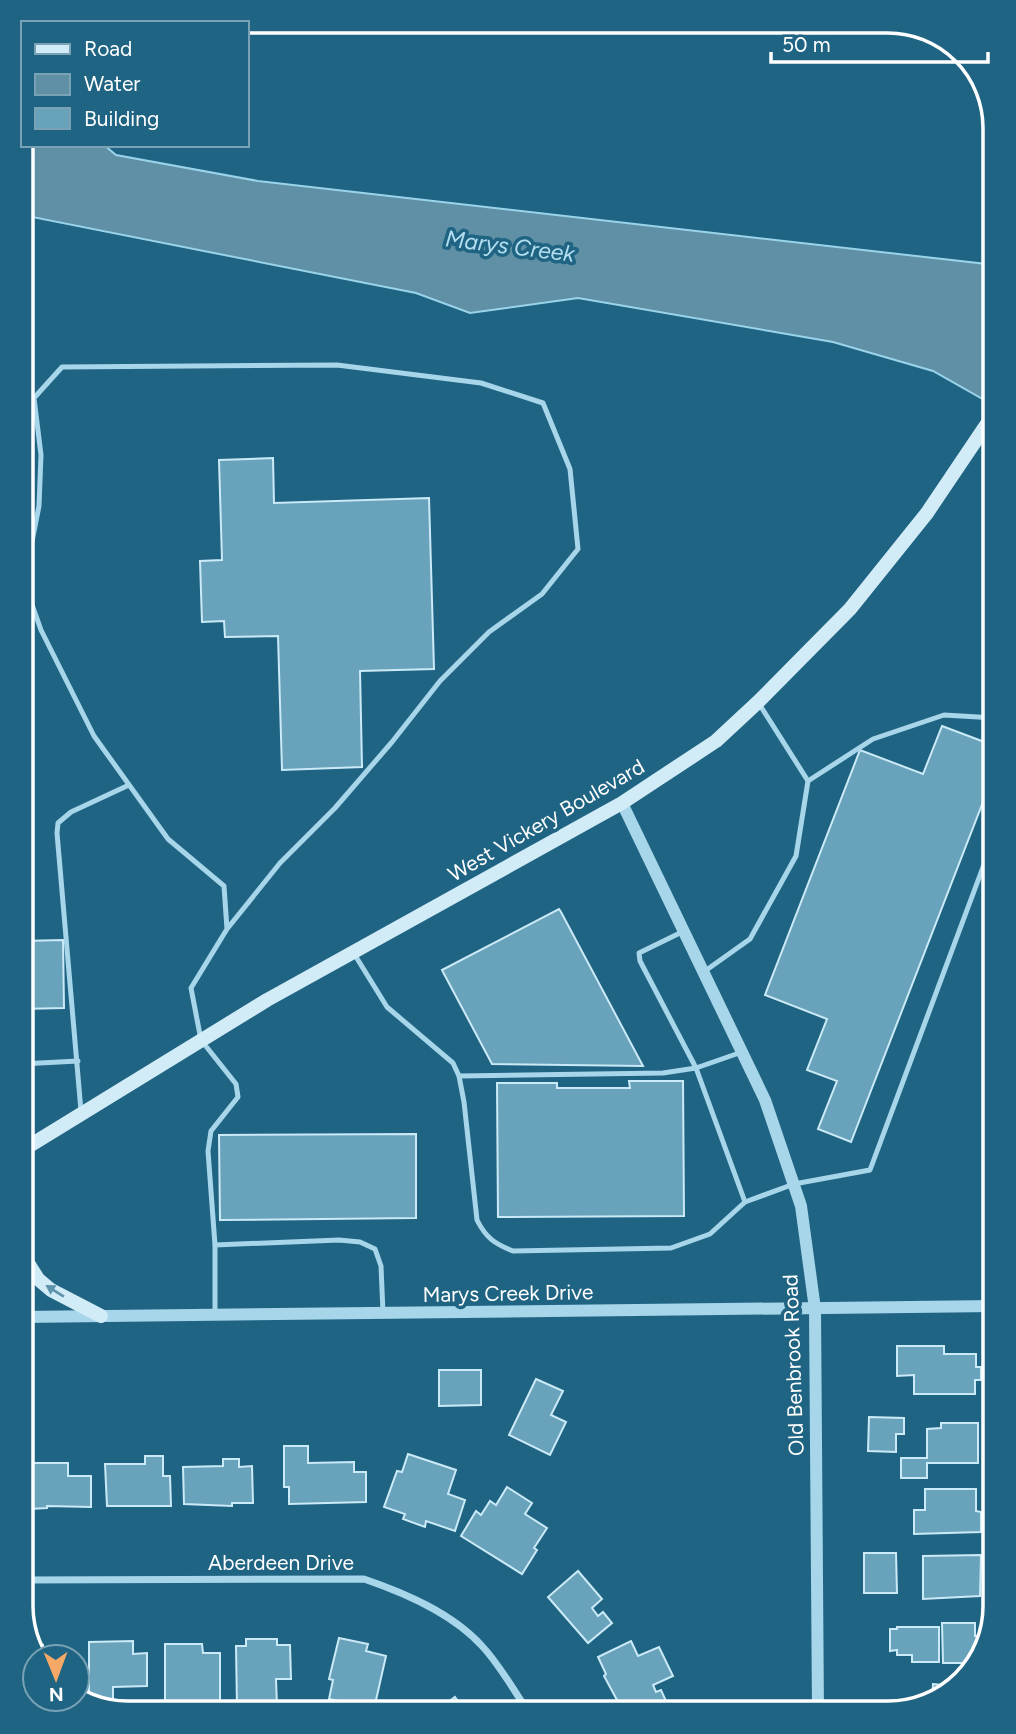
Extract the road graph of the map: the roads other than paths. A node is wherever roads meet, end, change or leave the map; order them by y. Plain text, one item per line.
1 (983, 429) edge
2 (33, 532) edge
3 (33, 607) edge
4 (758, 702) junction
5 (983, 717) edge
6 (808, 781) junction
7 (129, 785) junction
8 (622, 803) junction
9 (983, 867) edge
10 (227, 929) junction
11 (684, 931) junction
12 (353, 952) junction
13 (703, 972) junction
14 (201, 1040) junction
15 (742, 1052) junction
16 (78, 1061) junction
17 (33, 1063) edge
18 (696, 1068) junction
19 (459, 1076) junction
20 (82, 1114) junction
21 (33, 1144) edge
22 (793, 1184) junction
23 (745, 1202) junction
24 (215, 1245) junction
25 (33, 1271) edge
26 (983, 1306) edge
27 (815, 1309) junction
28 (383, 1313) junction
29 (215, 1315) junction
30 (101, 1316) junction
31 (33, 1317) edge
32 (33, 1580) edge
33 (521, 1701) edge
34 (818, 1701) edge

1 - 4 main road, West Vickery Boulevard
2 - 10 lane
3 - 7 lane
4 - 6 lane
4 - 8 main road, West Vickery Boulevard
5 - 6 lane
6 - 13 lane
7 - 10 lane
7 - 16 lane
8 - 11 street, Old Benbrook Road
8 - 12 main road, West Vickery Boulevard
9 - 22 lane
10 - 14 lane
11 - 13 street, Old Benbrook Road
11 - 18 lane
12 - 14 main road, West Vickery Boulevard
12 - 19 lane
13 - 15 street, Old Benbrook Road
14 - 20 main road, West Vickery Boulevard
14 - 24 lane
15 - 18 lane
15 - 22 street, Old Benbrook Road
16 - 17 lane
16 - 20 lane
18 - 19 lane
18 - 23 lane
19 - 23 lane
20 - 21 main road, West Vickery Boulevard
22 - 23 lane
22 - 27 street, Old Benbrook Road
24 - 28 lane
24 - 29 lane
30 -> 25 main road
26 - 27 street, Marys Creek Drive
27 - 28 street, Marys Creek Drive
27 - 34 street, Old Benbrook Road
28 - 29 street, Marys Creek Drive
29 - 30 street, Marys Creek Drive
30 - 31 street, Marys Creek Drive
32 - 33 street, Aberdeen Drive

